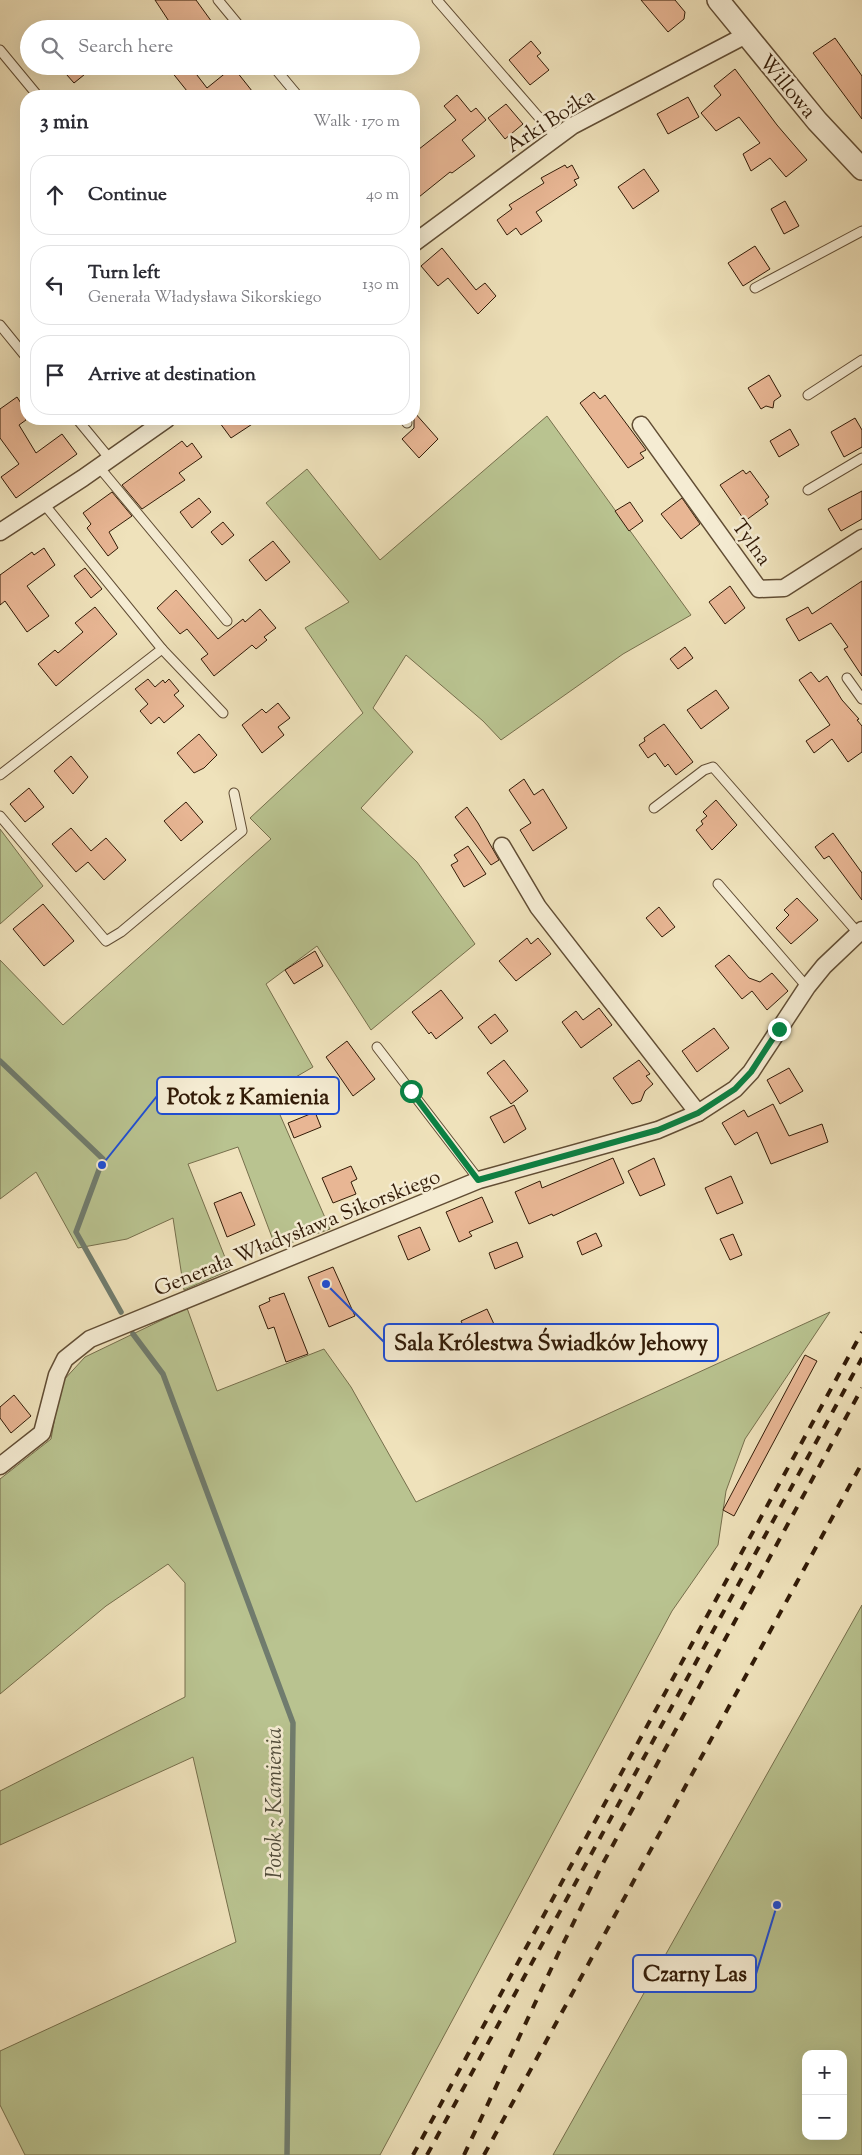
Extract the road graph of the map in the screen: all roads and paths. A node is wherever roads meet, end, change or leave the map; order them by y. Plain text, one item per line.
1 (218, 0) edge
2 (437, 0) edge
3 (718, 0) edge
4 (235, 20) edge
5 (746, 35) junction
6 (0, 50) edge
7 (20, 74) edge
8 (21, 75) edge
9 (280, 75) edge
10 (33, 90) edge
11 (293, 90) edge
12 (556, 137) junction
13 (860, 165) edge
14 (862, 231) edge
15 (420, 236) edge
16 (756, 288) dead end
17 (0, 325) edge
18 (20, 350) edge
19 (862, 360) edge
20 (808, 395) dead end
21 (81, 425) edge
22 (159, 425) edge
23 (641, 425) dead end
24 (862, 458) edge
25 (105, 463) junction
26 (808, 490) dead end
27 (44, 504) junction
28 (0, 532) edge
29 (862, 538) edge
30 (227, 620) dead end
31 (162, 649) junction
32 (847, 678) dead end
33 (862, 699) edge
34 (223, 713) dead end
35 (0, 775) edge
36 (234, 793) dead end
37 (654, 808) dead end
38 (0, 816) edge
39 (502, 846) dead end
40 (718, 884) dead end
41 (860, 932) edge
42 (806, 987) junction
43 (377, 1047) dead end
44 (698, 1113) junction
45 (478, 1180) junction
46 (0, 1466) edge

1 - 4 lane
2 - 12 lane
3 - 5 street, Willowa
5 - 12 street, Arki Bożka
5 - 13 street, Willowa
6 - 7 lane
8 - 10 lane
9 - 11 lane
12 - 15 street, Arki Bożka
14 - 16 lane
17 - 18 lane
19 - 20 lane
21 - 25 lane
22 - 25 street
23 - 29 street, Tylna
24 - 26 lane
25 - 27 street
25 - 30 lane
27 - 28 street
27 - 31 lane
31 - 34 lane
31 - 35 lane
32 - 33 lane
36 - 38 lane
37 - 41 lane
39 - 44 street
40 - 42 lane
41 - 42 street, Generała Władysława Sikorskiego
42 - 44 street, Generała Władysława Sikorskiego
43 - 45 lane
44 - 45 street, Generała Władysława Sikorskiego
45 - 46 street, Generała Władysława Sikorskiego

